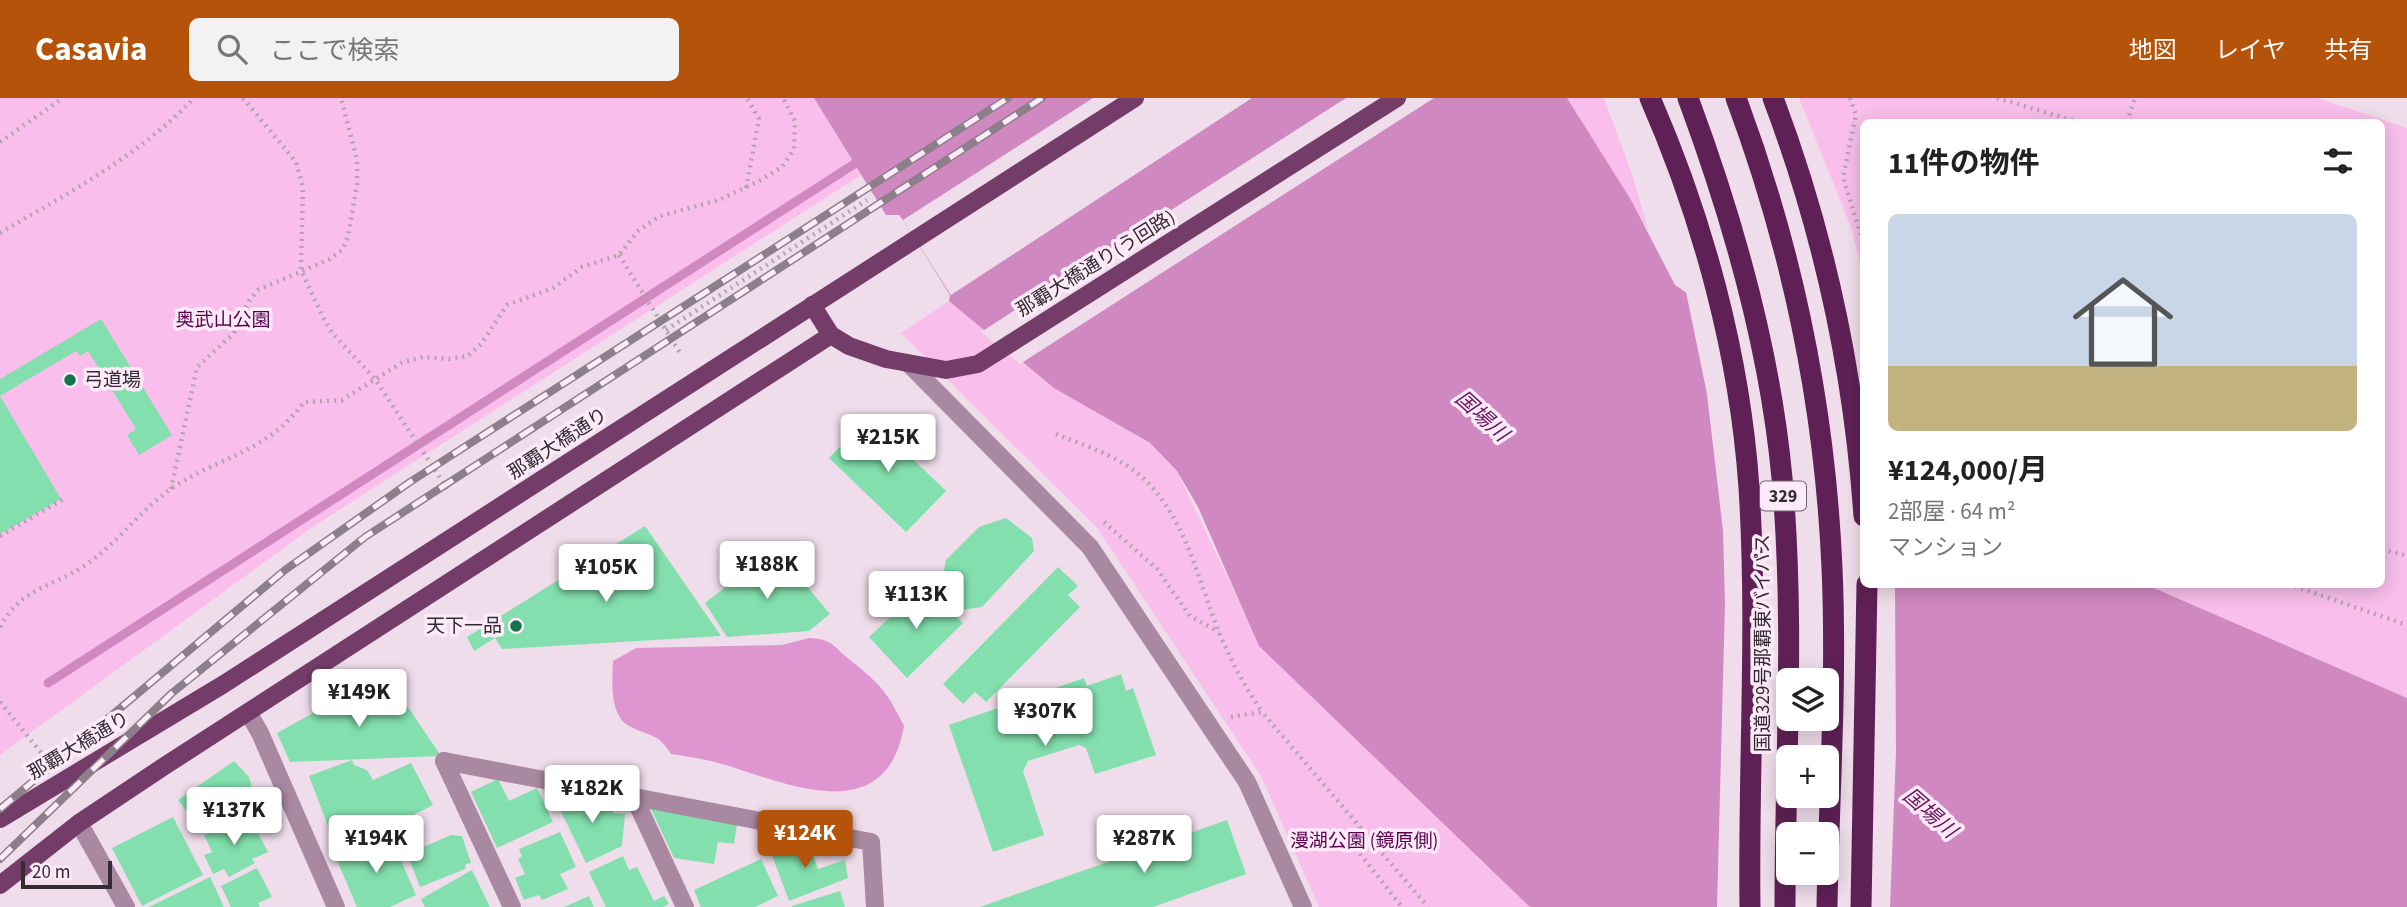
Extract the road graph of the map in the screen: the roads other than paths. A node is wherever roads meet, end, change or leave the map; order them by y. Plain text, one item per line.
1 (1135, 98) edge
2 (1397, 98) edge
3 (1650, 98) edge
4 (1688, 98) edge
5 (1735, 98) edge
6 (1773, 98) edge
7 (812, 304) junction
8 (831, 335) junction
9 (910, 365) junction
10 (1860, 470) edge
11 (1867, 588) edge
12 (248, 714) junction
13 (633, 795) junction
14 (0, 819) edge
15 (79, 823) junction
16 (0, 885) edge
17 (126, 907) edge
18 (337, 907) edge
19 (512, 907) edge
20 (685, 907) edge
21 (875, 907) edge
22 (1303, 907) edge
23 (1750, 907) edge
24 (1785, 907) edge
25 (1827, 907) edge
26 (1861, 907) edge

1 - 7 main road, 那覇大橋通り
2 - 9 main road, 那覇大橋通り(う回路)
3 - 23 highway
4 - 24 highway, 国道329号那覇東バイパス / 329
5 - 25 highway, 329
6 - 10 highway
7 - 8 main road
7 - 14 main road, 那覇大橋通り
8 - 9 main road, 那覇大橋通り(う回路)
8 - 12 main road
9 - 22 street
11 - 26 highway
12 - 15 main road
12 - 18 street
13 - 19 street
13 - 20 street
13 - 21 street
15 - 16 main road
15 - 17 street

